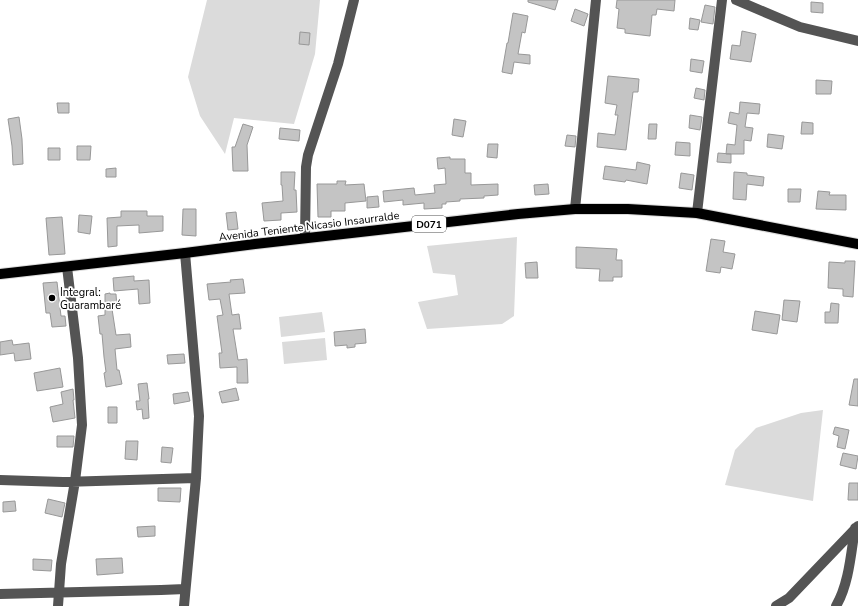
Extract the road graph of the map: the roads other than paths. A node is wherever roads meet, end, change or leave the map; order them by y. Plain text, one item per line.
1 (354, 0) edge
2 (596, 0) edge
3 (722, 0) edge
4 (736, 0) edge
5 (858, 40) edge
6 (575, 209) junction
7 (697, 213) junction
8 (305, 238) junction
9 (858, 244) edge
10 (185, 253) junction
11 (67, 267) junction
12 (0, 274) edge
13 (196, 478) junction
14 (0, 480) edge
15 (75, 481) junction
16 (857, 527) edge
17 (185, 589) junction
18 (58, 593) junction
19 (0, 594) edge
20 (58, 606) edge
21 (184, 606) edge
22 (776, 606) edge
23 (836, 606) edge

1 - 8 street
2 - 6 street
3 - 7 street
4 - 5 street
6 - 7 main road, Avenida Teniente Nicasio Insaurralde / D071
6 - 8 main road, Avenida Teniente Nicasio Insaurralde / D071
7 - 9 main road, Avenida Teniente Nicasio Insaurralde / D071
8 - 10 main road, Avenida Teniente Nicasio Insaurralde / D071
10 - 11 main road, Avenida Teniente Nicasio Insaurralde / D071
10 - 13 street
11 - 12 main road, Avenida Teniente Nicasio Insaurralde / D071
11 - 15 street
13 - 15 street
13 - 17 street
14 - 15 street
15 - 18 street
16 - 22 street
16 - 23 street
17 - 18 street
17 - 21 street
18 - 19 street
18 - 20 street

